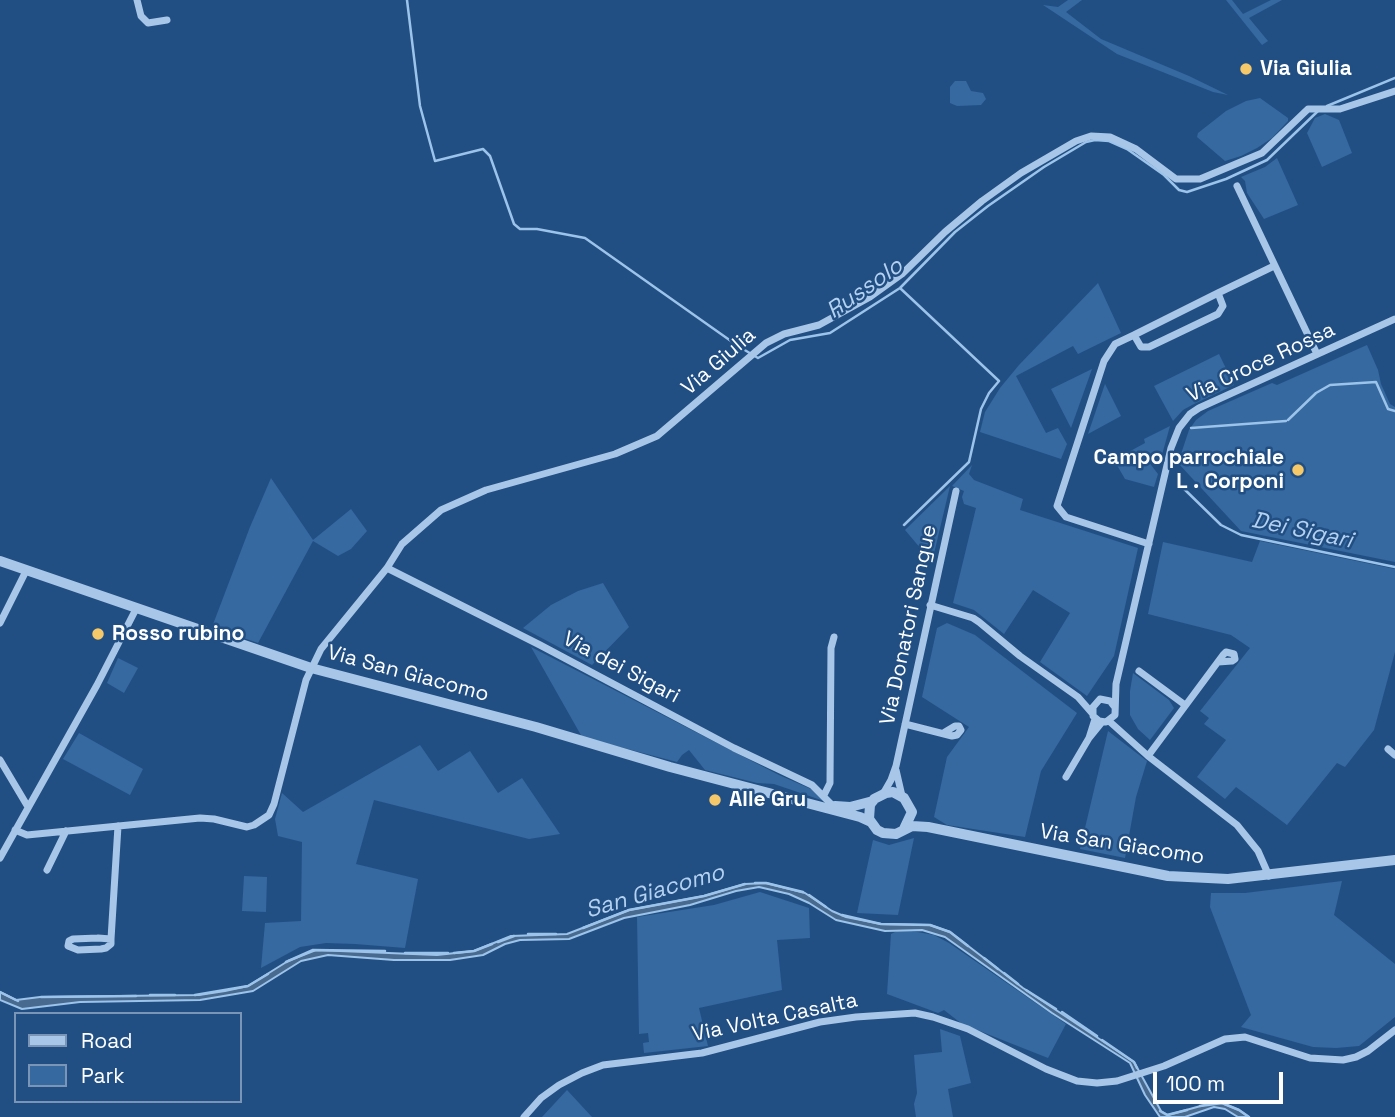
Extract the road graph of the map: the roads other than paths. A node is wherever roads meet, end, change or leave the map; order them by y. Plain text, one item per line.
1 (137, 0) edge
2 (167, 20) dead end
3 (1395, 90) edge
4 (1237, 186) dead end
5 (1274, 266) junction
6 (1218, 293) junction
7 (1395, 319) edge
8 (1134, 335) junction
9 (1317, 354) junction
10 (956, 491) dead end
11 (1149, 544) junction
12 (0, 562) edge
13 (387, 568) junction
14 (26, 571) junction
15 (930, 605) junction
16 (136, 609) junction
17 (0, 623) edge
18 (834, 636) dead end
19 (1219, 662) dead end
20 (311, 668) junction
21 (1139, 671) dead end
22 (1116, 684) junction
23 (1078, 697) junction
24 (1101, 700) junction
25 (1185, 705) junction
26 (1114, 706) junction
27 (1103, 718) junction
28 (905, 724) junction
29 (945, 732) dead end
30 (1148, 756) junction
31 (0, 760) edge
32 (896, 766) junction
33 (1066, 776) dead end
34 (883, 794) junction
35 (824, 795) junction
36 (902, 796) junction
37 (873, 801) junction
38 (811, 805) junction
39 (833, 806) junction
40 (28, 807) junction
41 (911, 809) junction
42 (871, 822) junction
43 (118, 826) junction
44 (928, 827) junction
45 (904, 829) junction
46 (15, 830) junction
47 (66, 831) junction
48 (0, 858) edge
49 (1395, 860) edge
50 (47, 870) dead end
51 (1269, 876) junction
52 (111, 939) junction
53 (1395, 1030) edge
54 (524, 1117) edge

1 - 2 street
3 - 13 street, Via Giulia
4 - 5 street
5 - 6 street
5 - 9 street
6 - 8 street
6 - 8 street
7 - 9 street, Via Croce Rossa
8 - 11 street
9 - 11 street, Via Croce Rossa
10 - 15 street, Via Donatori Sangue
11 - 22 street, Via Croce Rossa
12 - 14 street, Via San Giacomo
13 - 20 street, Via Giulia
13 - 35 street, Via dei Sigari
14 - 16 street, Via San Giacomo
14 - 17 street
15 - 23 street
15 - 28 street, Via Donatori Sangue
16 - 20 street, Via San Giacomo
16 - 40 street
18 - 35 street
19 - 25 street
20 - 38 street, Via San Giacomo
20 - 43 street, Via Giulia
21 - 25 street
22 - 24 street, Via Croce Rossa
22 - 26 street, Via Croce Rossa
23 - 24 street
23 - 27 street
24 - 26 street
24 - 27 street, Via Croce Rossa
25 - 30 street
26 - 27 street, Via Croce Rossa
27 - 30 street
27 - 33 street
28 - 29 street
28 - 32 street, Via Donatori Sangue
30 - 51 street
31 - 40 street
32 - 34 street, Via Donatori Sangue
32 - 36 street, Via Donatori Sangue
34 - 36 street
34 - 37 street
35 - 39 street, Via dei Sigari
36 - 41 street
37 - 39 street, Via San Giacomo
37 - 42 street
38 - 39 street, Via San Giacomo
38 - 42 street, Via San Giacomo
40 - 46 street
41 - 44 street
41 - 45 street
42 - 45 street
43 - 47 street, Via Giulia
43 - 52 street
44 - 45 street, Via San Giacomo
44 - 51 street, Via San Giacomo
46 - 47 street, Via Giulia
46 - 48 street
47 - 50 street
49 - 51 street, Via San Giacomo
52 - 52 street
53 - 54 street, Via Volta Casalta

